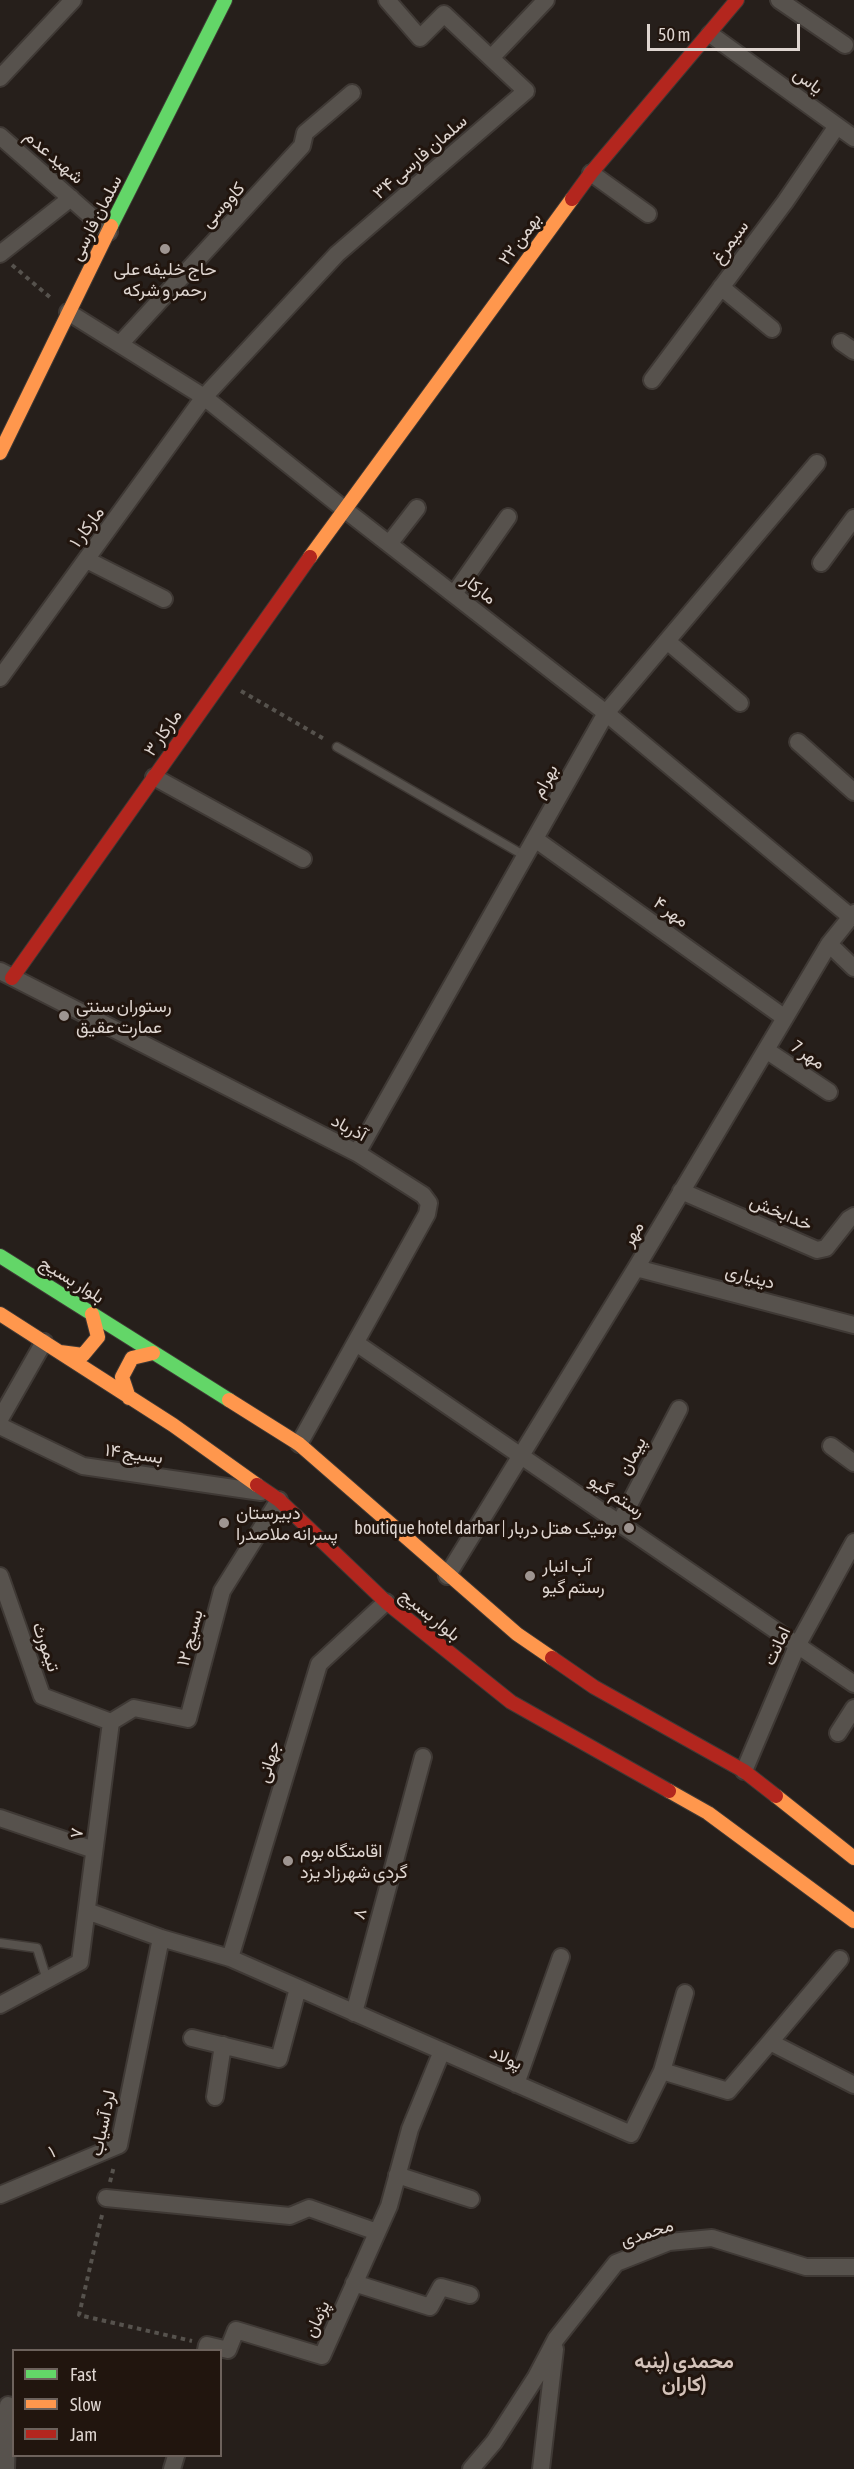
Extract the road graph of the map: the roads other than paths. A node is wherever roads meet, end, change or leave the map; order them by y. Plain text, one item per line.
1 (73, 0) edge
2 (225, 0) edge
3 (387, 0) edge
4 (546, 0) edge
5 (738, 0) edge
6 (779, 0) edge
7 (710, 33) junction
8 (845, 45) dead end
9 (491, 58) junction
10 (0, 78) edge
11 (352, 93) dead end
12 (837, 126) junction
13 (0, 136) edge
14 (854, 138) edge
15 (591, 173) junction
16 (71, 198) junction
17 (648, 214) dead end
18 (109, 232) junction
19 (4, 258) edge
20 (721, 287) junction
21 (68, 312) junction
22 (772, 329) dead end
23 (120, 344) junction
24 (652, 380) dead end
25 (204, 397) junction
26 (0, 453) edge
27 (817, 463) dead end
28 (417, 508) dead end
29 (344, 509) junction
30 (507, 517) dead end
31 (854, 519) edge
32 (389, 544) junction
33 (87, 560) junction
34 (821, 562) dead end
35 (454, 594) junction
36 (164, 599) dead end
37 (667, 641) junction
38 (0, 678) edge
39 (740, 703) dead end
40 (606, 712) junction
41 (798, 742) dead end
42 (337, 747) road end
43 (154, 777) junction
44 (854, 792) edge
45 (535, 839) junction
46 (525, 856) junction
47 (303, 859) dead end
48 (852, 915) edge
49 (829, 944) junction
50 (854, 968) edge
51 (6, 975) edge
52 (785, 1018) junction
53 (766, 1050) junction
54 (829, 1092) dead end
55 (357, 1153) junction
56 (681, 1191) junction
57 (854, 1216) edge
58 (0, 1256) edge
59 (636, 1268) junction
60 (0, 1314) edge
61 (92, 1314) junction
62 (854, 1325) edge
63 (44, 1342) junction
64 (356, 1343) junction
65 (60, 1352) junction
66 (153, 1353) junction
67 (129, 1398) junction
68 (679, 1409) dead end
69 (0, 1419) edge
70 (0, 1426) edge
71 (299, 1444) junction
72 (831, 1446) dead end
73 (520, 1454) junction
74 (854, 1463) edge
75 (275, 1497) junction
76 (620, 1522) junction
77 (854, 1542) edge
78 (0, 1576) edge
79 (447, 1576) junction
80 (386, 1602) junction
81 (8, 1618) edge
82 (797, 1646) junction
83 (854, 1683) edge
84 (854, 1708) edge
85 (111, 1722) junction
86 (838, 1733) dead end
87 (423, 1757) dead end
88 (744, 1771) junction
89 (0, 1818) edge
90 (94, 1850) junction
91 (854, 1858) edge
92 (87, 1911) junction
93 (854, 1921) edge
94 (161, 1938) junction
95 (0, 1943) edge
96 (561, 1957) dead end
97 (230, 1958) junction
98 (840, 1959) dead end
99 (47, 1980) junction
100 (298, 1988) junction
101 (685, 1992) dead end
102 (0, 2005) edge
103 (354, 2013) junction
104 (192, 2038) dead end
105 (770, 2042) junction
106 (223, 2045) junction
107 (442, 2051) junction
108 (662, 2071) junction
109 (516, 2084) junction
110 (854, 2085) edge
111 (215, 2097) dead end
112 (119, 2145) joint
113 (397, 2175) junction
114 (0, 2195) edge
115 (106, 2198) road end
116 (471, 2199) dead end
117 (377, 2232) junction
118 (854, 2267) edge
119 (354, 2283) junction
120 (470, 2295) dead end
121 (556, 2339) junction
122 (222, 2349) edge
123 (7, 2404) edge
124 (6, 2469) edge
125 (471, 2469) edge
126 (541, 2469) edge

1 - 10 street
2 - 18 main road, سلمان فارسی
3 - 9 street, سلمان فارسی ۳۴
4 - 9 street
5 - 7 main road, ۲۲ بهمن
6 - 8 street
7 - 12 street, یاس
7 - 15 main road, ۲۲ بهمن
9 - 25 street, سلمان فارسی ۳۴
11 - 23 street, کاووسی
12 - 14 street, یاس
12 - 20 street, سیمرغ
13 - 16 street, شهید عدم
15 - 17 street
15 - 29 main road, ۲۲ بهمن
16 - 18 street, شهید عدم
16 - 19 street
18 - 21 main road, سلمان فارسی
20 - 22 street
20 - 24 street, سیمرغ
21 - 23 street, مارکار
21 - 26 main road, سلمان فارسی
23 - 25 street, مارکار
25 - 29 street, مارکار
25 - 33 street, مارکار ۱
27 - 37 street, بهرام
28 - 32 street
29 - 32 street, مارکار
29 - 43 main road, مارکار ۳
30 - 35 street
31 - 34 street
32 - 35 street, مارکار
33 - 36 street
33 - 38 street, مارکار ۱
35 - 40 street, مارکار
37 - 39 street
37 - 40 street, بهرام
40 - 45 street, بهرام
40 - 48 street, مارکار
41 - 44 street
42 - 46 lane
43 - 47 street
43 - 51 main road, مارکار ۳
45 - 46 street, بهرام
45 - 52 street, مهر ۴
46 - 55 street, بهرام
48 - 49 street, مهر
49 - 50 street
49 - 52 street, مهر
51 - 55 street, آذرباد
52 - 53 street, مهر
53 - 54 street, مهر 7
53 - 56 street, مهر
55 - 64 street, آذرباد
56 - 57 street, خدابخش
56 - 59 street, مهر
58 - 61 main road, بلوار بسیج
59 - 62 street, دینیاری
59 - 73 street, مهر
60 - 63 main road, بلوار بسیج
61 - 65 main road
61 - 66 main road, بلوار بسیج
63 - 65 main road, بلوار بسیج
63 - 69 street
64 - 71 street, آذرباد
64 - 73 street, رستم گیو
65 - 67 main road, بلوار بسیج
66 - 67 main road
66 - 71 main road, بلوار بسیج
67 - 75 main road, بلوار بسیج
68 - 76 street, پیمان
70 - 75 street, بسیج ۱۴
71 - 79 main road, بلوار بسیج
72 - 74 street
73 - 76 street, رستم گیو
73 - 79 street, مهر
75 - 80 main road, بلوار بسیج
75 - 85 street, بسیج ۱۲
76 - 82 street, رستم گیو
77 - 82 street, امانت
78 - 81 street, تیمورث
79 - 88 main road, بلوار بسیج
80 - 93 main road, بلوار بسیج
80 - 97 street, جهانی
81 - 85 street, تیمورث
82 - 83 street, رستم گیو
82 - 88 street, امانت
84 - 86 street
85 - 90 street, ۷
87 - 103 street, ۸
88 - 91 main road, بلوار بسیج
89 - 90 street, ۷
90 - 92 street
92 - 94 street, پولاد
92 - 99 street
94 - 97 street, پولاد
94 - 112 street, لرد آسیاب
95 - 99 lane
96 - 109 street
97 - 100 street, پولاد
98 - 105 street
99 - 102 street
100 - 103 street, پولاد
100 - 106 street
101 - 108 street
103 - 107 street, پولاد
104 - 106 street
105 - 108 street
105 - 110 street
106 - 111 street
107 - 109 street, پولاد
107 - 113 street, پژمان
108 - 109 street, پولاد
112 - 114 street, ۱
113 - 116 street
113 - 117 street, پژمان
115 - 117 street
117 - 119 street, پژمان
118 - 121 street, محمدی
119 - 120 street
119 - 122 street, پژمان
121 - 125 street, محمدی
121 - 126 street
123 - 124 street

